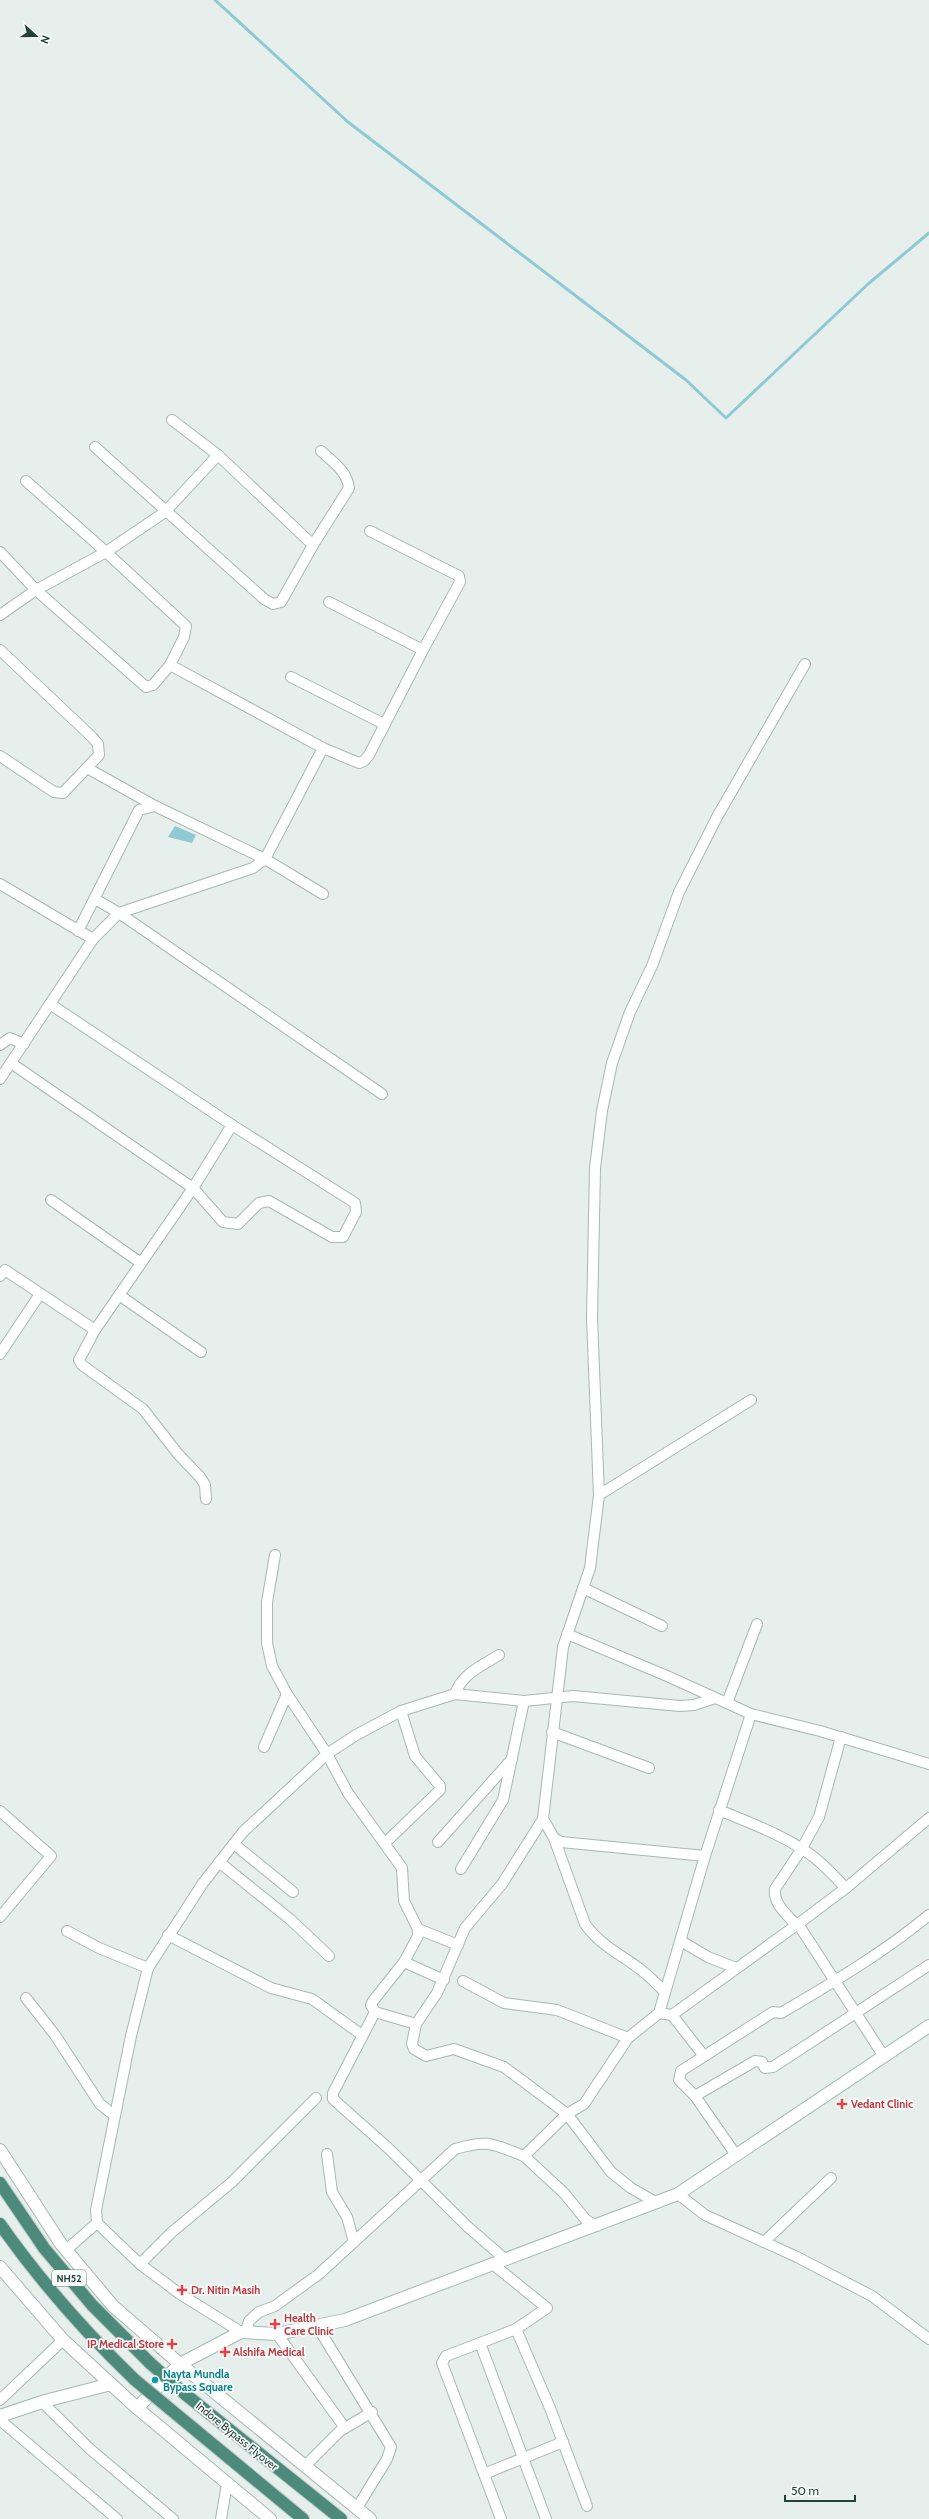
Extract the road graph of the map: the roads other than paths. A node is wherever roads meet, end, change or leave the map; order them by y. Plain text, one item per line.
1 (172, 420) dead end
2 (95, 447) dead end
3 (321, 451) dead end
4 (218, 455) junction
5 (26, 481) dead end
6 (165, 512) junction
7 (370, 531) dead end
8 (313, 544) junction
9 (0, 552) edge
10 (106, 552) junction
11 (36, 590) junction
12 (329, 602) dead end
13 (0, 615) edge
14 (0, 650) edge
15 (423, 650) junction
16 (805, 664) dead end
17 (170, 665) junction
18 (291, 677) dead end
19 (384, 724) junction
20 (323, 748) junction
21 (0, 756) edge
22 (87, 768) junction
23 (155, 806) junction
24 (265, 859) junction
25 (0, 884) edge
26 (323, 894) dead end
27 (95, 899) junction
28 (119, 913) junction
29 (78, 931) junction
30 (93, 939) junction
31 (50, 1004) junction
32 (24, 1044) junction
33 (0, 1045) edge
34 (11, 1063) junction
35 (0, 1079) edge
36 (382, 1094) dead end
37 (232, 1125) junction
38 (192, 1188) junction
39 (51, 1200) dead end
40 (141, 1263) junction
41 (0, 1276) edge
42 (40, 1294) junction
43 (119, 1295) junction
44 (95, 1330) junction
45 (201, 1352) dead end
46 (0, 1354) edge
47 (751, 1400) dead end
48 (599, 1495) junction
49 (206, 1499) dead end
50 (275, 1555) dead end
51 (583, 1588) junction
52 (757, 1624) dead end
53 (662, 1626) dead end
54 (567, 1634) junction
55 (499, 1655) dead end
56 (287, 1694) junction
57 (455, 1694) junction
58 (556, 1698) junction
59 (715, 1698) junction
60 (524, 1701) junction
61 (727, 1703) junction
62 (401, 1711) junction
63 (751, 1714) junction
64 (552, 1732) junction
65 (842, 1737) junction
66 (264, 1747) dead end
67 (327, 1754) junction
68 (512, 1759) junction
69 (929, 1764) edge
70 (650, 1768) dead end
71 (719, 1810) junction
72 (0, 1811) edge
73 (929, 1818) edge
74 (543, 1819) junction
75 (554, 1838) junction
76 (438, 1842) dead end
77 (385, 1843) junction
78 (234, 1844) junction
79 (801, 1850) junction
80 (705, 1856) junction
81 (219, 1862) junction
82 (461, 1869) dead end
83 (846, 1888) junction
84 (293, 1892) dead end
85 (929, 1915) edge
86 (0, 1917) edge
87 (797, 1924) junction
88 (418, 1929) junction
89 (67, 1931) dead end
90 (168, 1935) junction
91 (681, 1941) junction
92 (458, 1945) junction
93 (329, 1956) dead end
94 (404, 1962) junction
95 (929, 1965) edge
96 (148, 1968) junction
97 (736, 1968) junction
98 (444, 1980) junction
99 (463, 1981) dead end
100 (835, 1982) junction
101 (665, 1992) junction
102 (26, 1998) dead end
103 (375, 2012) junction
104 (660, 2013) junction
105 (856, 2014) junction
106 (672, 2015) junction
107 (416, 2024) junction
108 (929, 2026) edge
109 (362, 2035) junction
110 (628, 2038) junction
111 (884, 2055) junction
112 (704, 2056) junction
113 (695, 2096) junction
114 (316, 2098) dead end
115 (567, 2114) junction
116 (115, 2116) junction
117 (0, 2150) edge
118 (327, 2154) dead end
119 (736, 2155) junction
120 (524, 2156) junction
121 (831, 2178) dead end
122 (420, 2179) junction
123 (0, 2183) edge
124 (678, 2194) junction
125 (657, 2203) junction
126 (97, 2223) junction
127 (0, 2224) edge
128 (597, 2226) junction
129 (354, 2242) junction
130 (764, 2242) junction
131 (66, 2250) junction
132 (506, 2260) junction
133 (140, 2264) junction
134 (494, 2265) junction
135 (0, 2267) edge
136 (317, 2326) junction
137 (516, 2329) junction
138 (244, 2331) junction
139 (277, 2334) junction
140 (929, 2338) edge
141 (63, 2340) junction
142 (480, 2343) junction
143 (180, 2364) junction
144 (111, 2384) junction
145 (0, 2400) edge
146 (42, 2402) junction
147 (137, 2408) junction
148 (372, 2412) junction
149 (0, 2416) edge
150 (0, 2420) edge
151 (345, 2428) junction
152 (563, 2442) junction
153 (522, 2458) junction
154 (305, 2466) junction
155 (484, 2474) junction
156 (227, 2484) junction
157 (586, 2506) dead end
158 (357, 2508) junction
159 (117, 2519) edge
160 (173, 2519) edge
161 (221, 2519) edge
162 (270, 2519) edge
163 (303, 2519) edge
164 (341, 2519) edge
165 (370, 2519) edge
166 (501, 2519) edge
167 (546, 2519) edge

1 - 4 street
2 - 6 street
3 - 8 street
4 - 6 street
4 - 8 street
5 - 10 street
6 - 8 street
6 - 10 street
7 - 15 street
9 - 11 street
10 - 11 street
10 - 17 street
11 - 13 street
11 - 17 street
12 - 15 street
14 - 22 street
15 - 19 street
16 - 48 street
17 - 20 street
18 - 19 street
19 - 20 street
20 - 24 street
21 - 22 street
22 - 23 street
23 - 24 street
23 - 27 street
24 - 26 street
24 - 28 street
25 - 29 street
27 - 28 street
27 - 29 street
28 - 30 street
28 - 36 street
29 - 30 street
30 - 31 street
31 - 32 street
31 - 37 street
32 - 33 street
32 - 34 street
34 - 35 street
34 - 38 street
37 - 38 street
37 - 38 street
38 - 40 street
39 - 40 street
40 - 43 street
41 - 42 street
42 - 44 street
42 - 46 street
43 - 44 street
43 - 45 street
44 - 49 street
47 - 48 street
48 - 51 street
50 - 56 street
51 - 53 street
51 - 54 street
52 - 61 street
54 - 58 street
54 - 59 street
55 - 57 street
56 - 66 street
56 - 67 street
57 - 60 street
57 - 62 street
58 - 59 street
58 - 60 street
58 - 64 street
59 - 61 street
60 - 68 street
61 - 63 street
62 - 67 street
62 - 77 street
63 - 65 street
63 - 71 street
64 - 70 street
64 - 74 street
65 - 69 street
65 - 79 street
67 - 77 street
67 - 78 street
68 - 76 street
68 - 82 street
71 - 79 street
71 - 80 street
72 - 86 street
73 - 83 street
74 - 75 street
74 - 92 street
75 - 80 street
75 - 101 street
77 - 88 street
78 - 81 street
78 - 84 street
79 - 83 street
79 - 87 street
80 - 91 street
81 - 90 street
81 - 93 street
83 - 87 street
85 - 100 street
87 - 97 street
87 - 100 street
88 - 92 street
88 - 94 street
89 - 96 street
90 - 96 street
90 - 109 street
91 - 97 street
91 - 101 street
92 - 98 street
94 - 98 street
94 - 103 street
95 - 105 street
96 - 116 street
97 - 106 street
98 - 107 street
99 - 110 street
100 - 105 street
100 - 112 street
101 - 104 street
102 - 116 street
103 - 107 street
103 - 109 street
104 - 106 street
104 - 110 street
105 - 111 street
105 - 113 street
106 - 112 street
107 - 115 street
108 - 111 main road
109 - 122 street
110 - 115 street
111 - 119 main road
112 - 113 street
113 - 119 street
114 - 133 street
115 - 120 street
115 - 125 street
116 - 126 street
117 - 131 main road
118 - 129 street
119 - 124 main road
120 - 122 street
120 - 128 street
121 - 130 street
122 - 129 street
122 - 132 street
123 - 164 highway, Indore Bypass Flyover / NH52, bridge
124 - 125 main road
124 - 130 street
125 - 128 main road
126 - 131 street
126 - 133 street
127 - 163 highway, Indore Bypass Flyover / NH52, bridge
128 - 132 main road
129 - 138 street
130 - 140 street
131 - 143 main road
132 - 134 main road
133 - 138 street
134 - 136 main road
134 - 137 street
135 - 141 main road
136 - 139 main road
136 - 148 street
137 - 142 street
137 - 152 street
138 - 139 main road
138 - 143 main road
139 - 151 street
141 - 144 main road
141 - 145 street
142 - 153 street
142 - 155 street
143 - 147 main road
143 - 154 main road
144 - 146 main road
144 - 147 main road
146 - 149 main road
146 - 160 street
147 - 156 main road
148 - 151 street
148 - 158 street
150 - 159 street
151 - 154 street
152 - 153 street
152 - 157 street
153 - 155 street
153 - 167 street
154 - 158 main road
155 - 166 street
156 - 161 street
156 - 162 main road
158 - 165 main road

